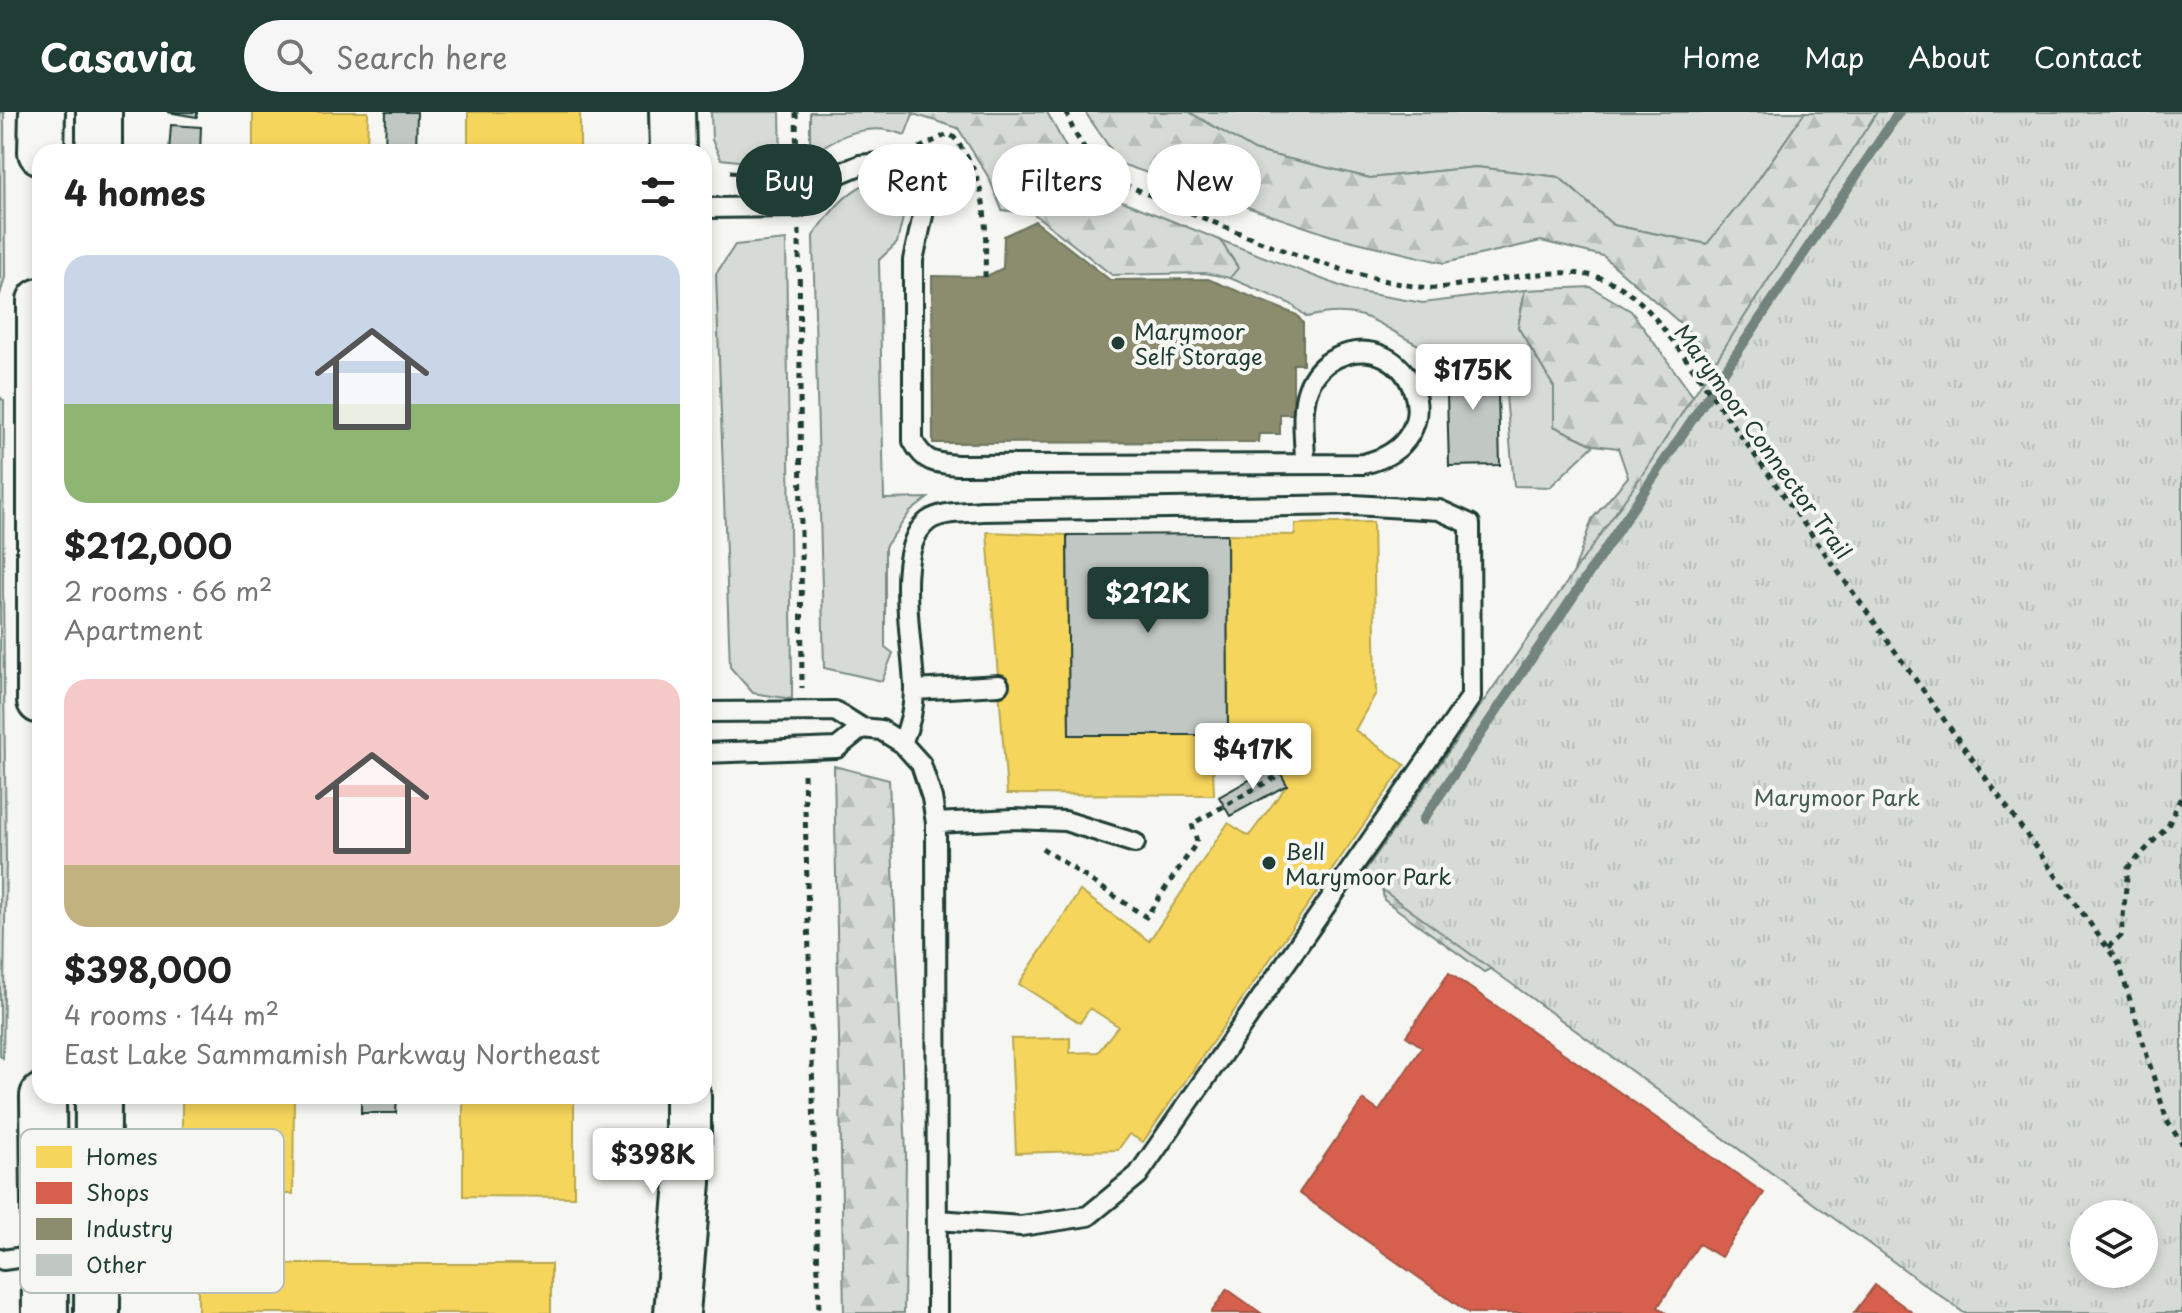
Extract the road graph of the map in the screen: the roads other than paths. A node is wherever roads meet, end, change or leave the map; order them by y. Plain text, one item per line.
1 (42, 112) edge
2 (99, 112) edge
3 (672, 112) edge
4 (41, 144) edge
5 (99, 144) edge
6 (673, 144) edge
7 (712, 208) edge
8 (1305, 464) junction
9 (999, 685) dead end
10 (914, 690) junction
11 (712, 712) edge
12 (862, 728) junction
13 (902, 743) junction
14 (712, 753) edge
15 (936, 823) junction
16 (1135, 843) dead end
17 (41, 1104) edge
18 (98, 1104) edge
19 (688, 1104) edge
20 (37, 1129) edge
21 (98, 1129) edge
22 (20, 1216) edge
23 (938, 1220) junction
24 (12, 1258) edge
25 (33, 1293) edge
26 (45, 1313) edge
27 (677, 1313) edge
28 (937, 1313) edge

1 - 4 main road
2 - 5 main road
3 - 6 main road
7 - 8 lane
8 - 8 lane
9 - 10 lane
10 - 13 lane
10 - 23 lane
11 - 12 lane
12 - 13 lane
12 - 14 lane
13 - 15 lane
15 - 16 lane
15 - 23 lane
17 - 20 main road
18 - 21 main road
19 - 27 main road
22 - 24 main road
23 - 28 lane
25 - 26 main road

